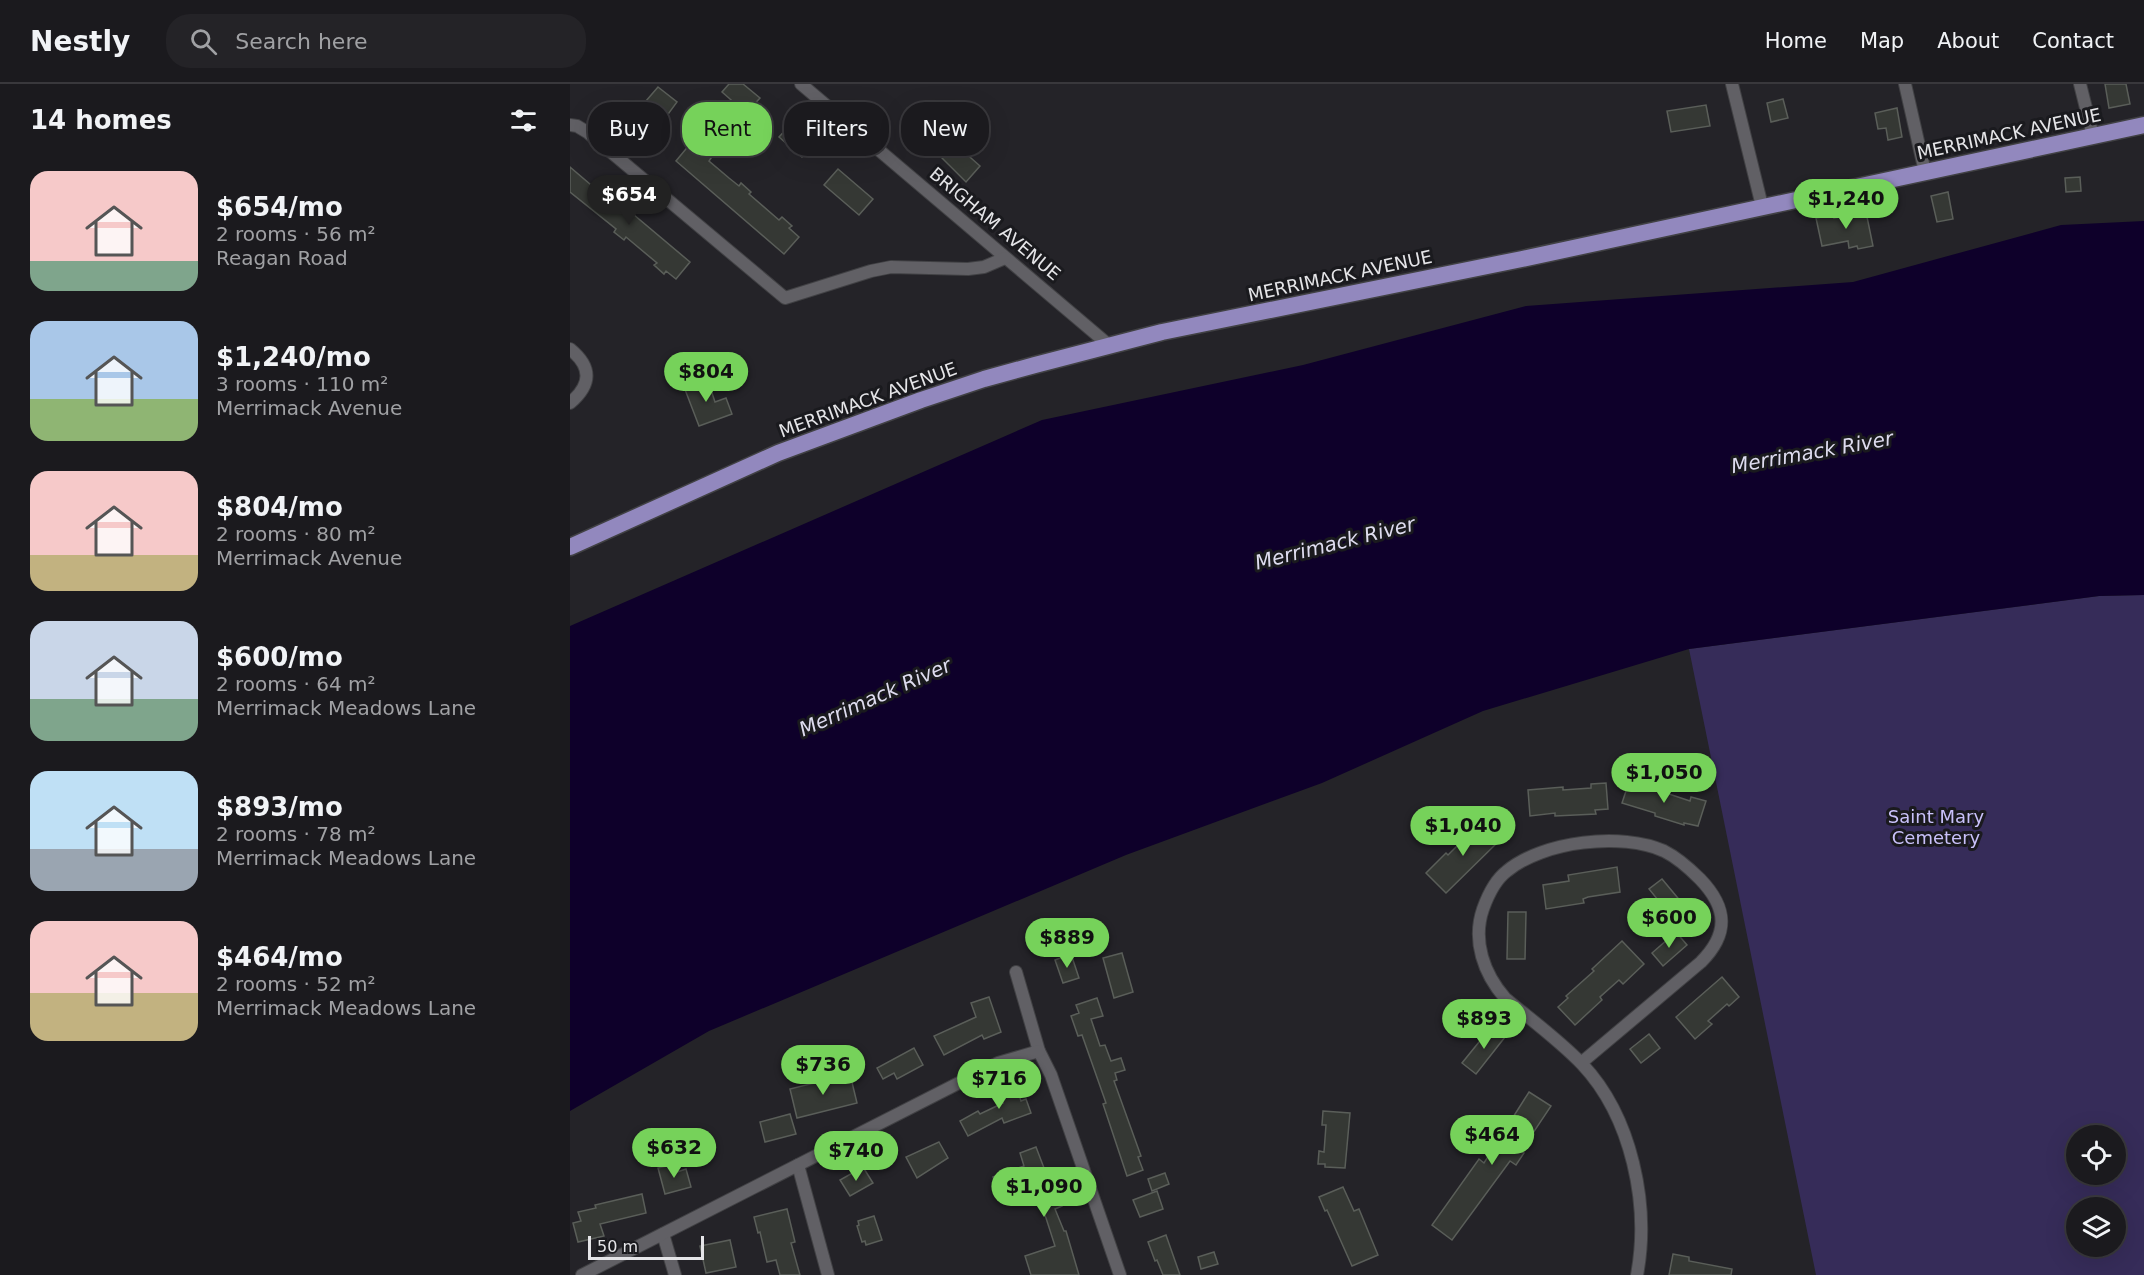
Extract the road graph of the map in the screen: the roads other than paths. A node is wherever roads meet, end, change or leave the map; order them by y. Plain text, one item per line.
1 (801, 84) edge
2 (1732, 84) edge
3 (1905, 84) edge
4 (2080, 84) edge
5 (571, 125) edge
6 (2144, 125) edge
7 (2093, 136) junction
8 (1925, 172) junction
9 (1762, 206) junction
10 (1005, 258) junction
11 (1110, 346) junction
12 (570, 349) edge
13 (570, 403) edge
14 (570, 547) edge
15 (1016, 972) dead end
16 (1039, 1051) junction
17 (1581, 1063) junction
18 (798, 1165) junction
19 (663, 1234) junction
20 (582, 1275) edge
21 (675, 1275) edge
22 (828, 1275) edge
23 (1120, 1275) edge
24 (1637, 1275) edge

1 - 10 street, BRIGHAM AVENUE
2 - 9 street
3 - 8 street
4 - 7 street
5 - 10 street
6 - 7 main road, MERRIMACK AVENUE
7 - 8 main road, MERRIMACK AVENUE
8 - 9 main road, MERRIMACK AVENUE
9 - 11 main road, MERRIMACK AVENUE
10 - 11 street, BRIGHAM AVENUE
11 - 14 main road, MERRIMACK AVENUE
12 - 13 street
15 - 16 street
16 - 18 street
16 - 23 street
17 - 17 street
17 - 24 street
18 - 19 street
18 - 22 street
19 - 20 street
19 - 21 street

